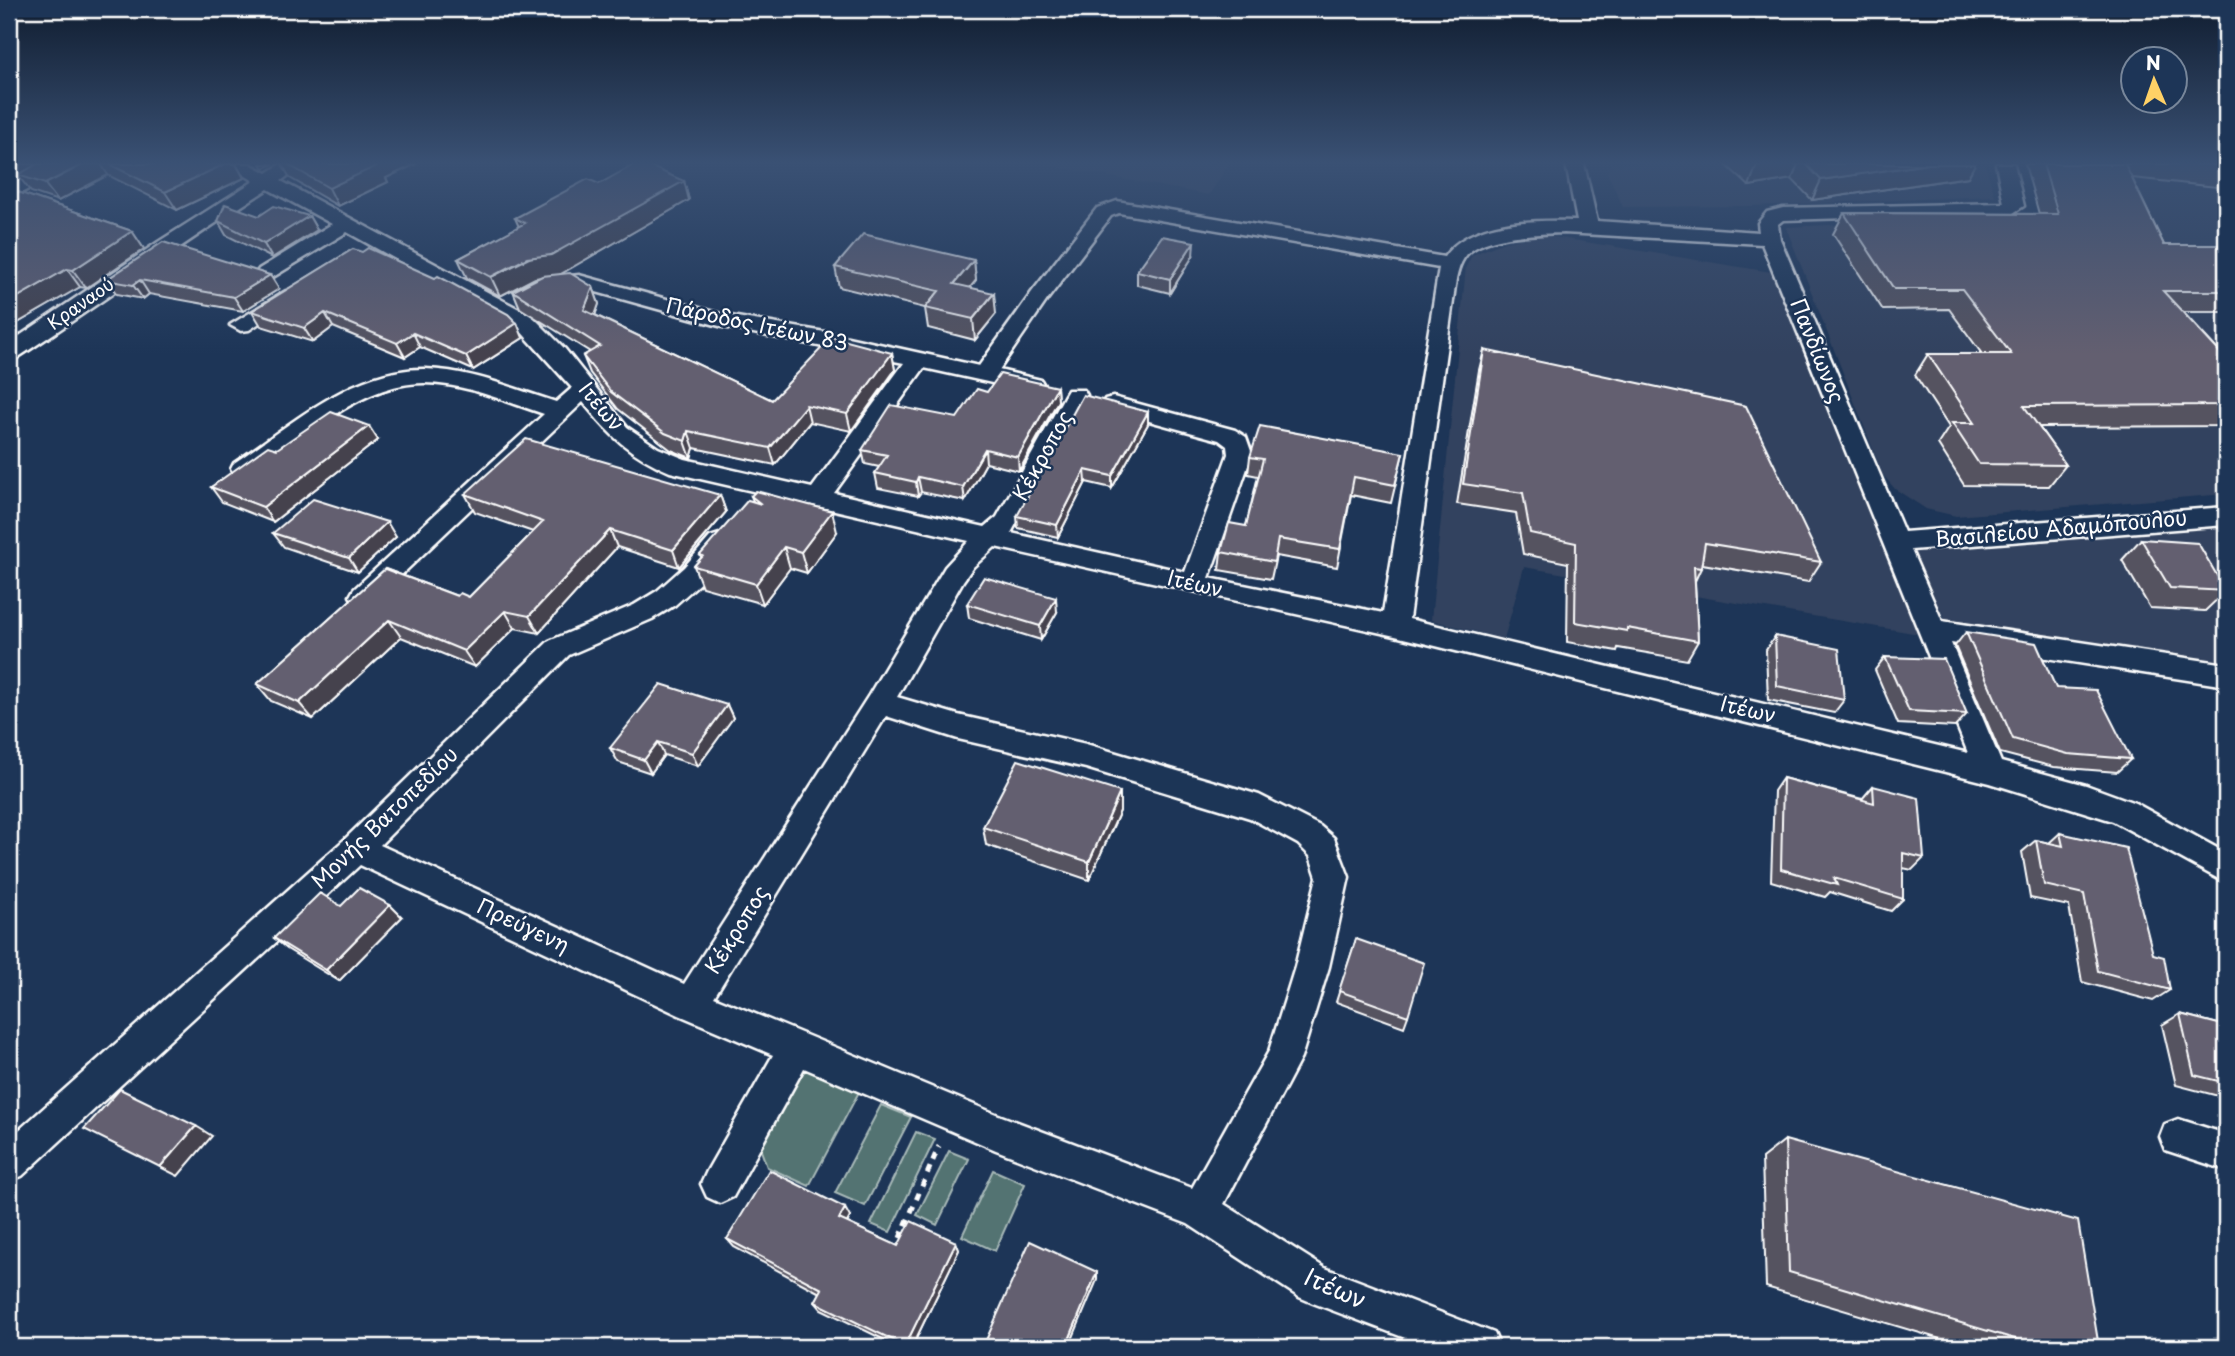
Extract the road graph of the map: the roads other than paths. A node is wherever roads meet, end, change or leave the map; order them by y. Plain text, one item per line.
1 (194, 227) edge
2 (341, 227) edge
3 (349, 227) edge
4 (1092, 227) edge
5 (1244, 227) edge
6 (1540, 227) edge
7 (1592, 227) edge
8 (1769, 227) edge
9 (139, 237) dead end
10 (1770, 239) junction
11 (375, 241) junction
12 (165, 246) junction
13 (353, 255) edge
14 (1450, 264) junction
15 (266, 273) edge
16 (308, 283) edge
17 (518, 297) junction
18 (241, 325) dead end
19 (9, 353) edge
20 (918, 360) junction
21 (985, 374) junction
22 (585, 388) junction
23 (1076, 395) junction
24 (561, 411) junction
25 (228, 479) edge
26 (818, 497) junction
27 (749, 506) junction
28 (2226, 516) edge
29 (990, 536) junction
30 (1895, 542) junction
31 (1194, 584) junction
32 (343, 615) edge
33 (1395, 626) junction
34 (1931, 630) junction
35 (2226, 674) edge
36 (879, 703) junction
37 (1990, 771) junction
38 (356, 849) junction
39 (2226, 869) edge
40 (691, 1003) junction
41 (796, 1048) junction
42 (2178, 1137) dead end
43 (2226, 1152) edge
44 (9, 1163) edge
45 (720, 1184) dead end
46 (1200, 1210) junction
47 (1480, 1347) edge

1 - 12 street, Κραναού
2 - 15 street
3 - 11 street, Ιτέων
4 - 21 street
5 - 14 street
6 - 14 street
7 - 10 street
8 - 10 street
9 - 12 street
10 - 30 street, Πανδίωνος
11 - 13 street
11 - 17 street, Ιτέων
12 - 19 street, Κραναού
14 - 33 street
16 - 18 street
17 - 20 street, Πάροδος Ιτέων 83
17 - 22 street, Ιτέων
20 - 21 street, Πάροδος Ιτέων 83
20 - 26 street
21 - 23 street, Πάροδος Ιτέων 83
22 - 24 street
22 - 27 street, Ιτέων
23 - 29 street, Κέκροπος
23 - 31 street, Πάροδος Ιτέων 83
24 - 25 street
24 - 32 street
26 - 27 street, Ιτέων
26 - 29 street, Ιτέων
27 - 38 street, Μονής Βατοπεδίου
28 - 30 street, Βασιλείου Αδαμόπουλου
29 - 31 street, Ιτέων
29 - 36 street, Κέκροπος
30 - 34 street, Πανδίωνος
31 - 33 street, Ιτέων
33 - 37 street, Ιτέων
34 - 35 street
34 - 37 street, Πανδίωνος
36 - 40 street, Κέκροπος
36 - 46 street
37 - 39 street, Ιτέων
38 - 40 street, Πρεύγενη
38 - 44 street, Μονής Βατοπεδίου
40 - 41 street
41 - 45 street
41 - 46 street
42 - 43 street
46 - 47 street, Ιτέων

